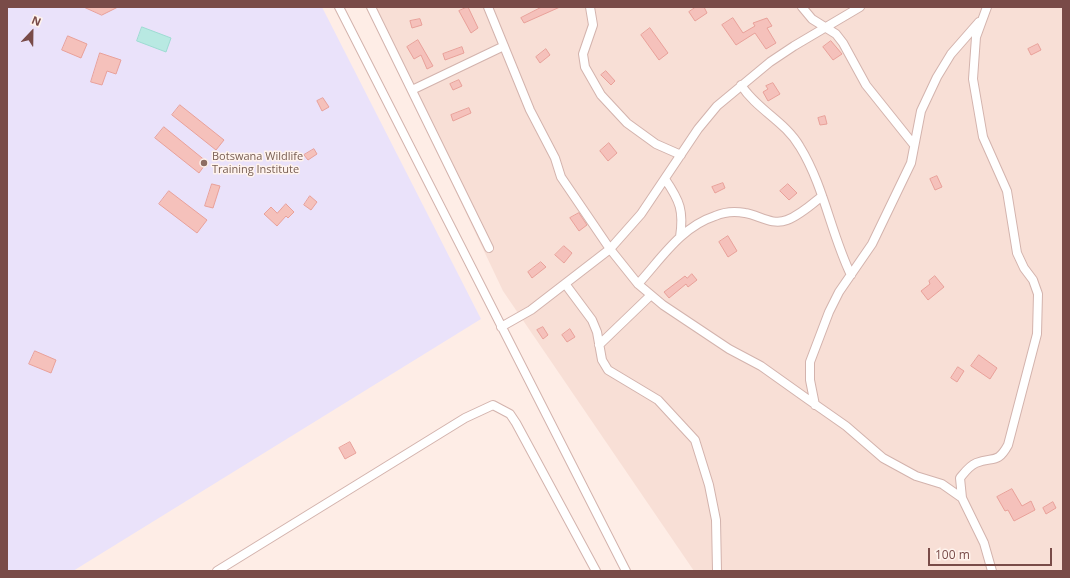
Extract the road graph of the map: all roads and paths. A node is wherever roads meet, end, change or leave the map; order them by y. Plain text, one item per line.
1 (339, 7) edge
2 (371, 7) edge
3 (488, 7) edge
4 (590, 7) edge
5 (802, 7) edge
6 (860, 7) edge
7 (987, 7) edge
8 (981, 20) junction
9 (826, 27) junction
10 (504, 46) junction
11 (741, 85) junction
12 (412, 90) junction
13 (914, 145) junction
14 (681, 155) junction
15 (665, 179) junction
16 (822, 196) junction
17 (680, 237) junction
18 (490, 248) dead end
19 (610, 249) junction
20 (851, 275) junction
21 (638, 284) junction
22 (566, 285) junction
23 (651, 295) junction
24 (501, 327) junction
25 (599, 345) junction
26 (815, 405) junction
27 (962, 498) junction
28 (217, 571) edge
29 (596, 571) edge
30 (626, 571) edge
31 (716, 571) edge
32 (992, 571) edge

1 - 24 street
2 - 12 street
3 - 10 street
4 - 14 street
5 - 9 street
6 - 9 street
7 - 8 street
8 - 13 street
8 - 27 street
9 - 11 street
9 - 13 street
10 - 12 street
10 - 19 street
11 - 14 street
11 - 16 street
12 - 18 street
13 - 20 street
14 - 15 street
15 - 17 street
15 - 19 street
16 - 17 street
16 - 20 street
17 - 21 street
19 - 21 street
19 - 22 street
20 - 26 street
21 - 23 street
22 - 24 street
22 - 25 street
23 - 25 street
23 - 26 street
24 - 30 street
25 - 31 street
26 - 27 street
27 - 32 street
28 - 29 street

